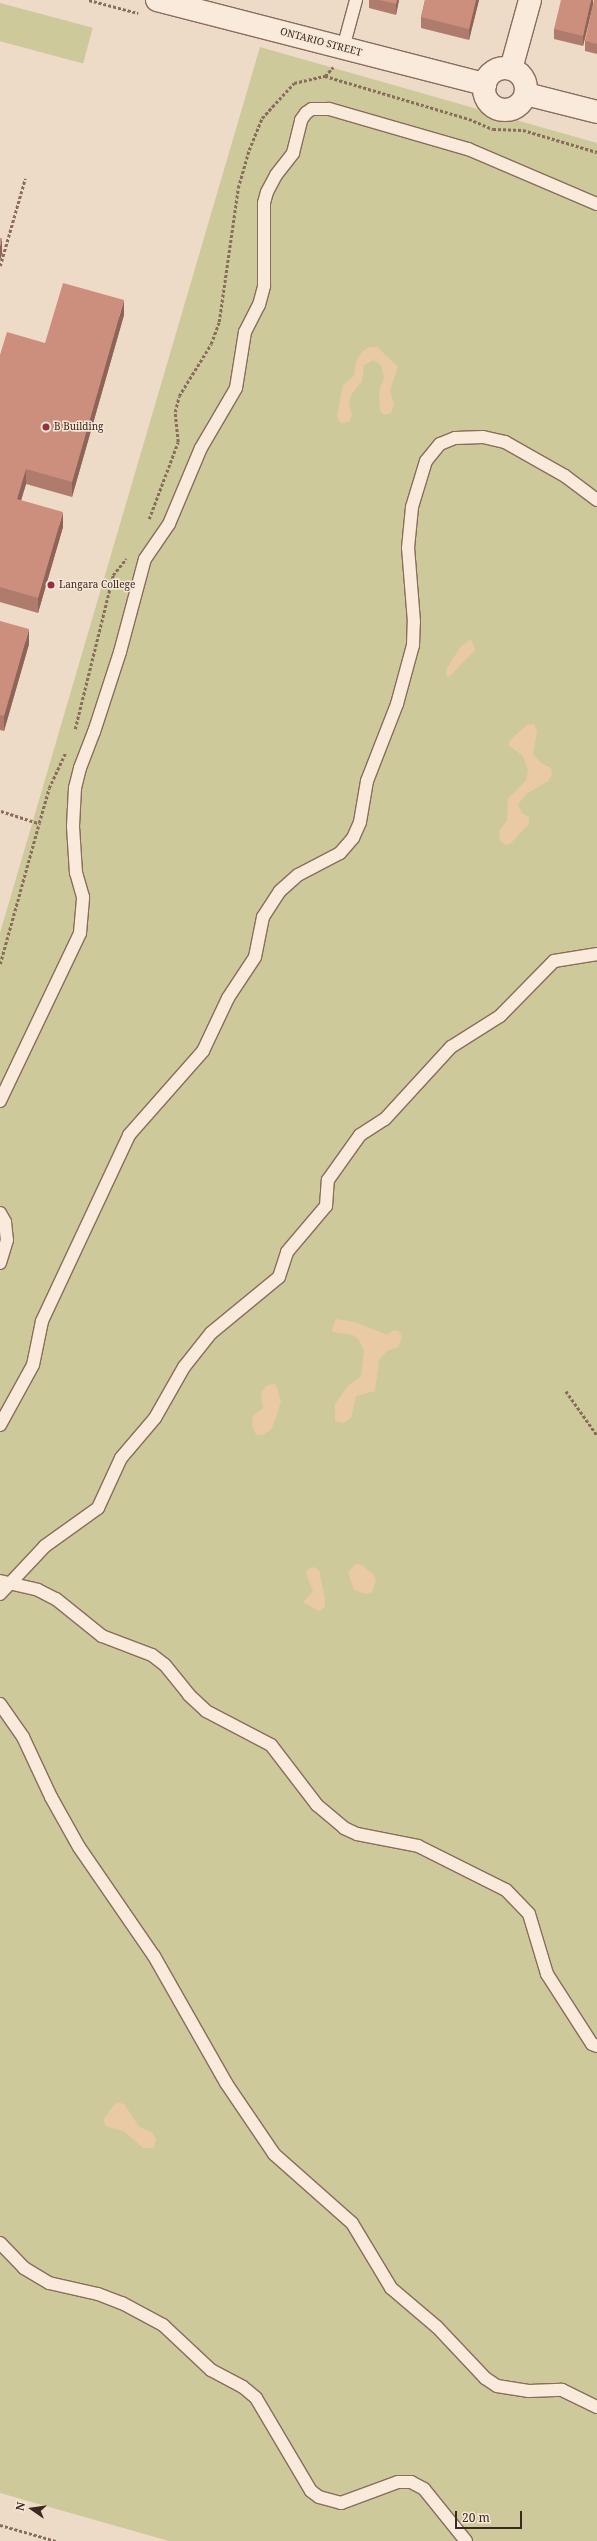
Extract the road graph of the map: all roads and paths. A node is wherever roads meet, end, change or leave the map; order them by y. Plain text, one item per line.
1 (157, 0) edge
2 (356, 0) edge
3 (530, 0) edge
4 (214, 8) edge
5 (343, 48) junction
6 (510, 69) junction
7 (485, 84) junction
8 (526, 94) junction
9 (597, 112) edge
10 (25, 179) dead end
11 (597, 204) edge
12 (0, 266) edge
13 (597, 500) edge
14 (39, 823) dead end
15 (597, 954) edge
16 (0, 964) edge
17 (0, 1101) edge
18 (0, 1212) edge
19 (0, 1263) edge
20 (566, 1391) dead end
21 (0, 1425) edge
22 (597, 1435) edge
23 (5, 1583) edge
24 (0, 1594) edge
25 (0, 1704) edge
26 (597, 2046) edge
27 (0, 2243) edge
28 (597, 2407) edge
29 (0, 2525) edge
30 (56, 2541) edge
31 (466, 2541) edge

1 - 4 street, ONTARIO STREET
2 - 5 lane
3 - 6 street
4 - 5 street, ONTARIO STREET
5 - 7 street, ONTARIO STREET
6 - 7 street
6 - 8 street
7 - 8 street
8 - 9 street
10 - 12 path
11 - 17 lane
13 - 21 lane
14 - 16 path
15 - 23 lane
18 - 19 lane
20 - 22 path
23 - 24 lane
23 - 26 lane
25 - 28 lane
27 - 31 lane
29 - 30 path

